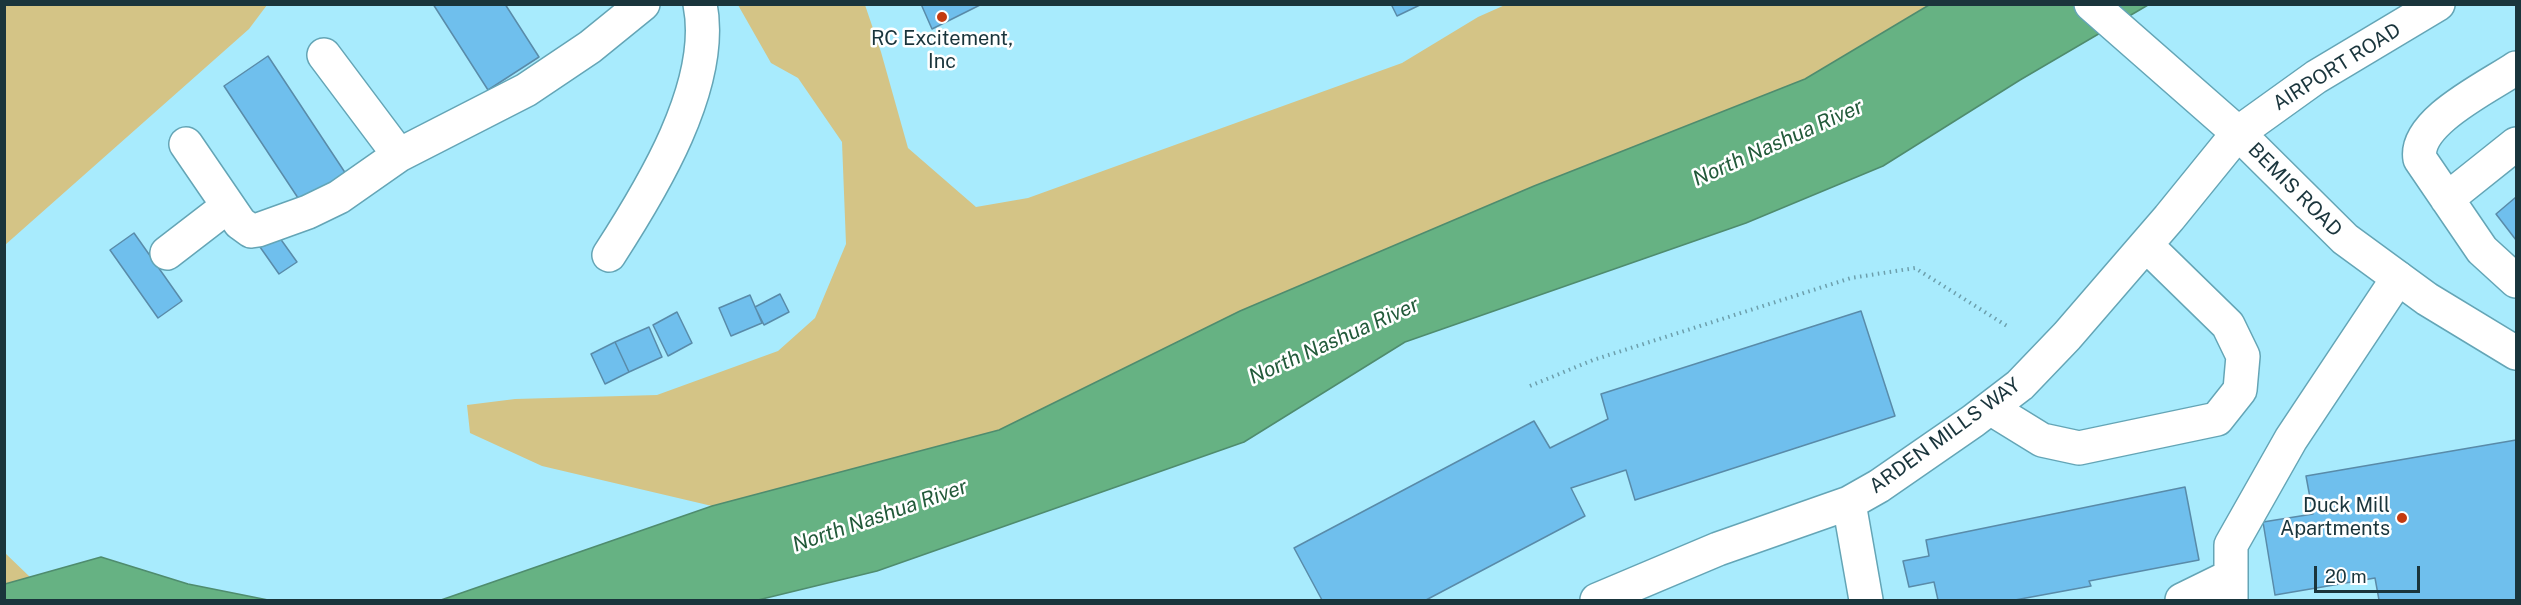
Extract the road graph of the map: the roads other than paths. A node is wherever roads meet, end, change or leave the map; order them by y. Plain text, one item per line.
1 (700, 4) edge
2 (2091, 4) edge
3 (2438, 4) edge
4 (635, 7) edge
5 (324, 55) dead end
6 (2517, 68) edge
7 (2238, 133) junction
8 (186, 144) dead end
9 (2517, 144) edge
10 (399, 155) junction
11 (2447, 198) junction
12 (228, 206) junction
13 (2146, 245) junction
14 (166, 253) dead end
15 (609, 255) dead end
16 (2398, 278) junction
17 (2517, 281) edge
18 (2517, 353) edge
19 (1990, 408) junction
20 (1849, 503) junction
21 (2231, 588) edge
22 (1596, 600) edge
23 (1866, 600) edge
24 (2182, 600) edge

1 - 15 main road
2 - 7 main road, BEMIS ROAD
3 - 7 main road, AIRPORT ROAD
4 - 10 main road
5 - 10 main road
6 - 11 main road
7 - 13 main road, ARDEN MILLS WAY
7 - 16 main road, BEMIS ROAD
8 - 12 main road
9 - 11 main road
10 - 12 main road
11 - 17 main road
12 - 14 main road
13 - 19 main road, ARDEN MILLS WAY
13 - 19 main road
16 - 18 main road, BEMIS ROAD
16 - 21 main road
19 - 20 main road, ARDEN MILLS WAY
20 - 22 main road, ARDEN MILLS WAY
20 - 23 main road
21 - 24 main road

